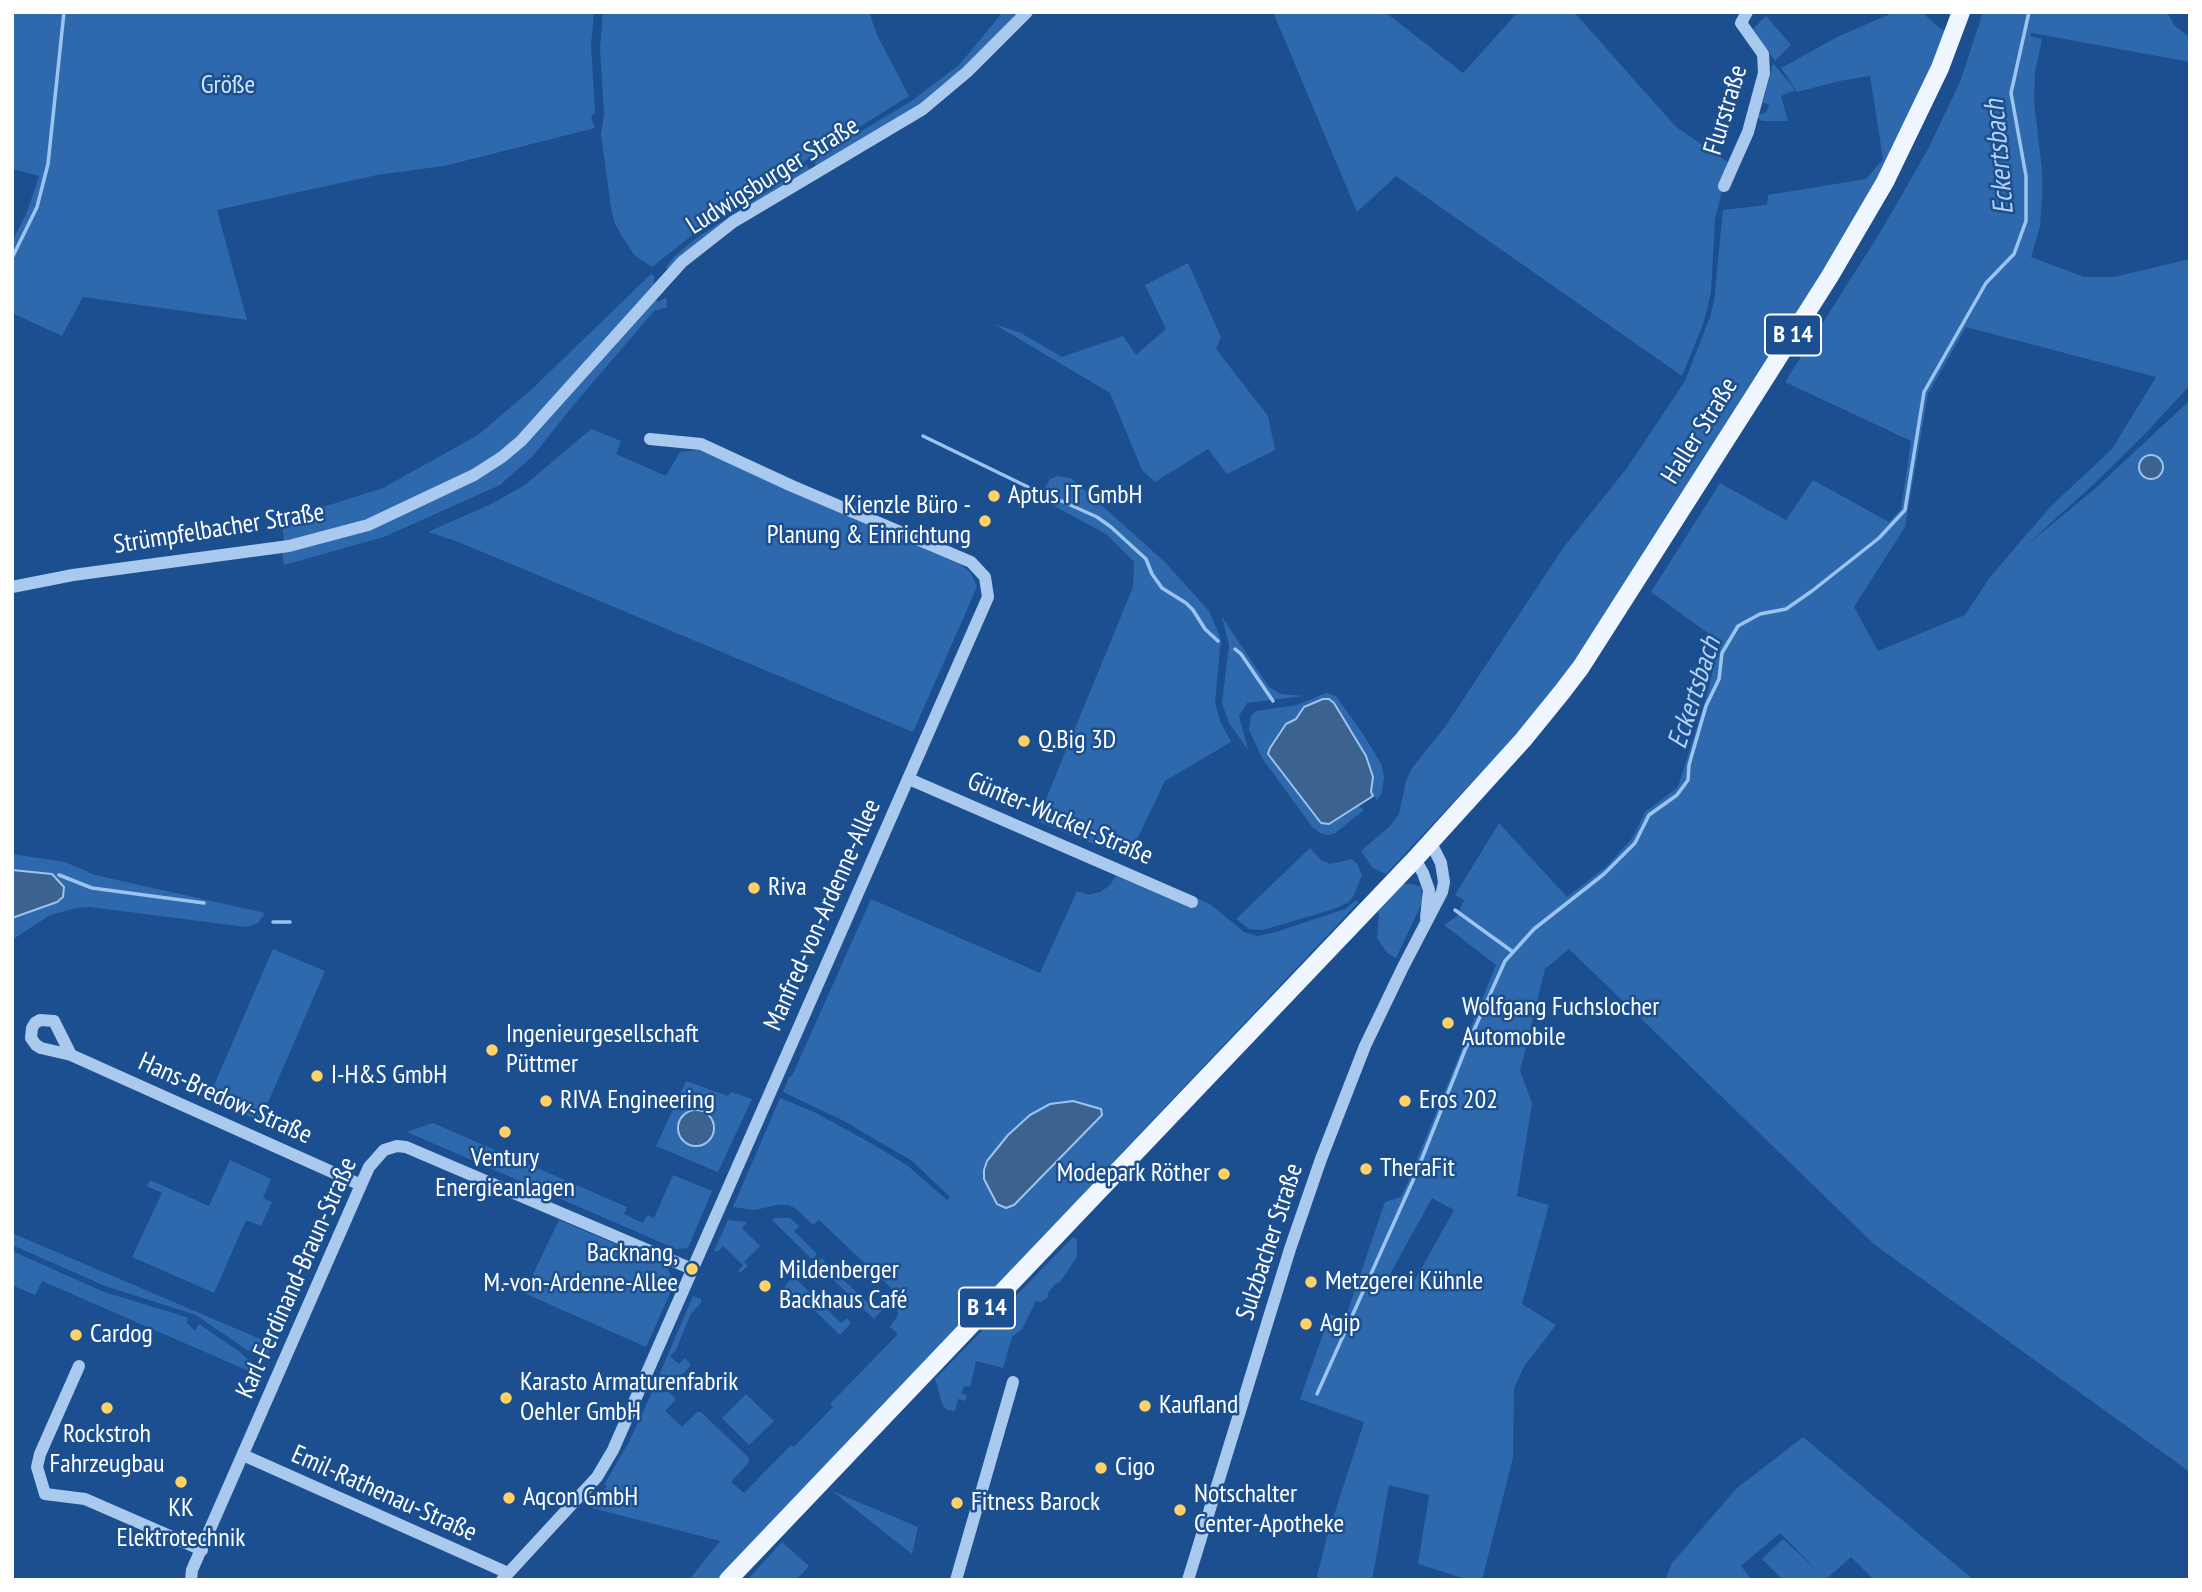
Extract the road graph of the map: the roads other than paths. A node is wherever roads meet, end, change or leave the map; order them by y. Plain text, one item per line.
1 (1027, 12) edge
2 (1961, 12) edge
3 (1740, 16) edge
4 (1724, 186) dead end
5 (650, 439) dead end
6 (502, 457) joint
7 (12, 587) edge
8 (909, 779) junction
9 (1429, 844) junction
10 (1415, 859) junction
11 (1192, 902) dead end
12 (1424, 929) junction
13 (71, 1055) dead end
14 (361, 1185) junction
15 (692, 1269) junction
16 (79, 1366) dead end
17 (1013, 1382) dead end
18 (243, 1455) junction
19 (202, 1550) junction
20 (505, 1577) edge
21 (191, 1580) edge
22 (727, 1580) edge
23 (956, 1580) edge
24 (1188, 1580) edge

1 - 6 street, Ludwigsburger Straße
2 - 9 main road, Haller Straße / B 14
3 - 4 street, Flurstraße
5 - 8 street, Manfred-von-Ardenne-Allee
6 - 7 street, Strümpfelbacher Straße
8 - 11 street, Günter-Wuckel-Straße
8 - 15 street, Manfred-von-Ardenne-Allee
9 - 10 main road, B 14
9 - 12 street, Sulzbacher Straße
10 - 12 street
10 - 22 main road, B 14
12 - 24 street, Sulzbacher Straße
13 - 14 street, Hans-Bredow-Straße
14 - 15 street, Karl-Ferdinand-Braun-Straße
14 - 18 street, Karl-Ferdinand-Braun-Straße
15 - 20 street, Manfred-von-Ardenne-Allee
16 - 19 street
17 - 23 street
18 - 19 street, Karl-Ferdinand-Braun-Straße
18 - 20 street, Emil-Rathenau-Straße
19 - 21 street, Karl-Ferdinand-Braun-Straße

